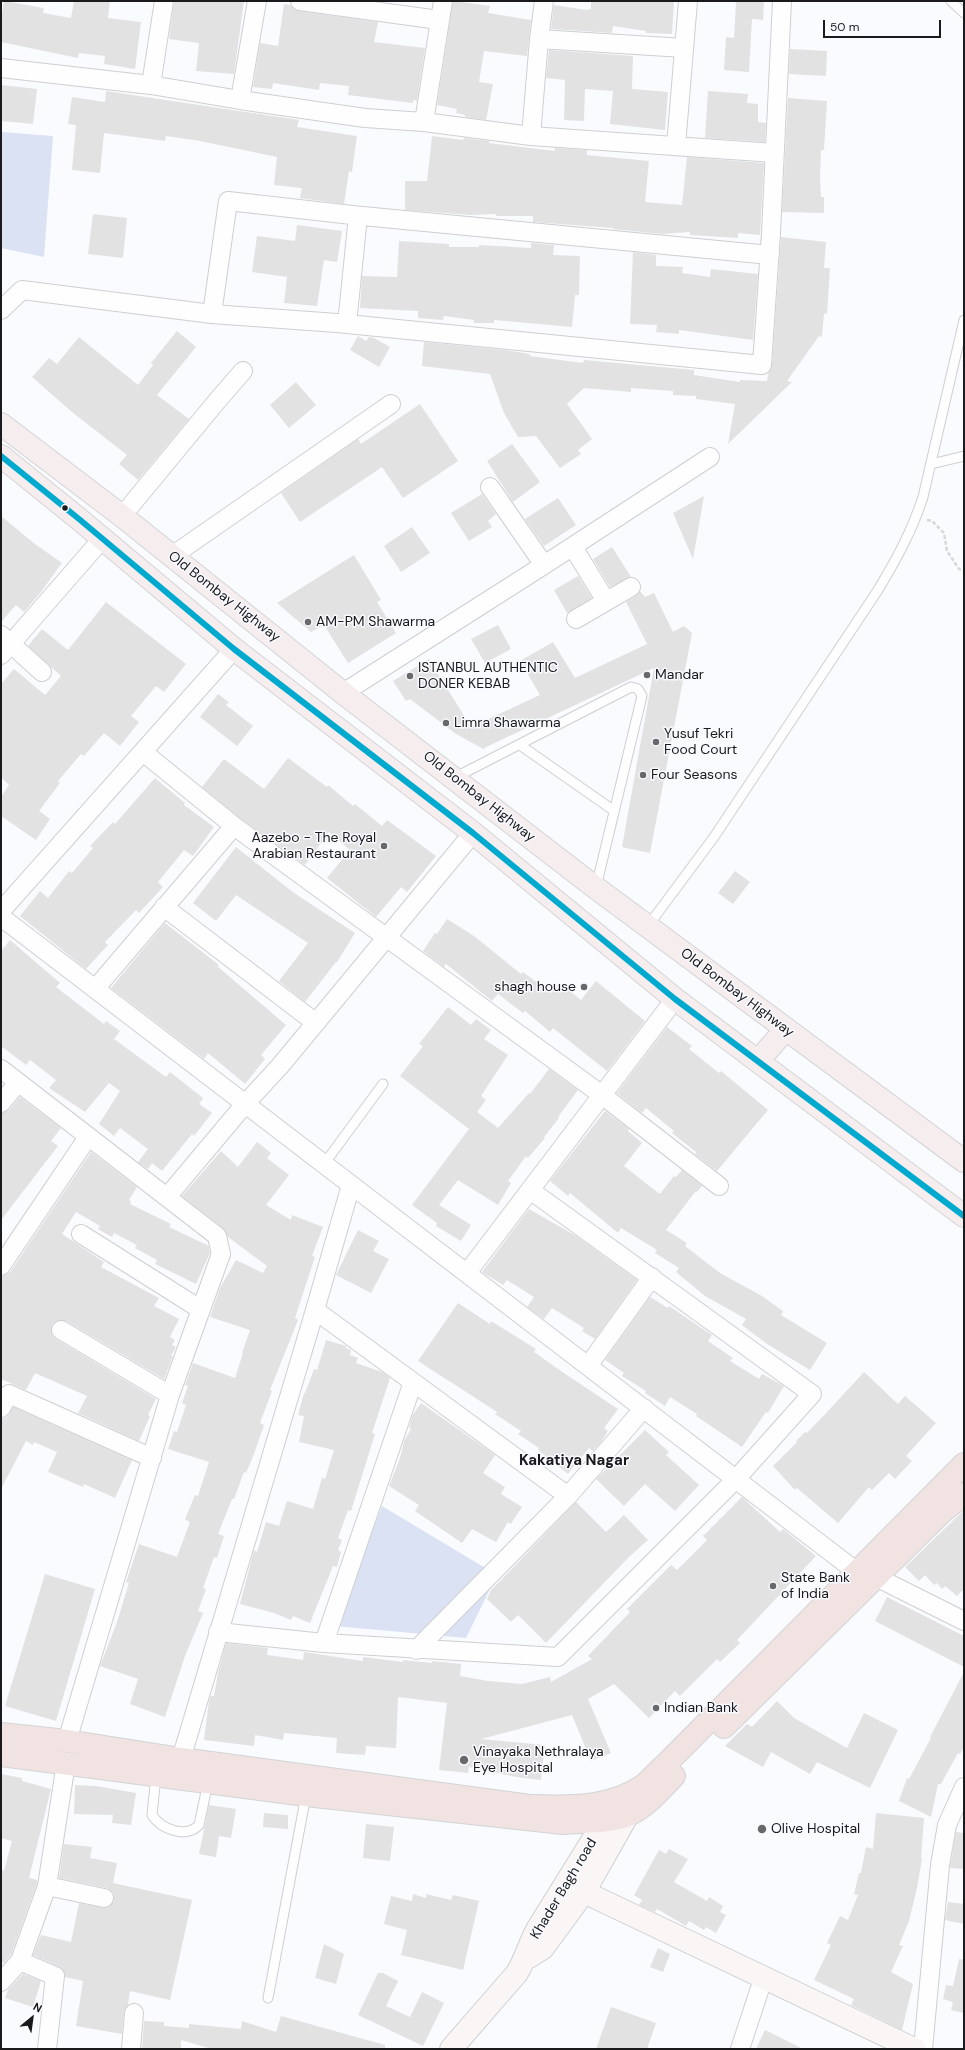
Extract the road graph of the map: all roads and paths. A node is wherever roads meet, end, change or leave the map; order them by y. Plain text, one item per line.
1 (164, 1) edge
2 (257, 1) edge
3 (300, 1) edge
4 (443, 1) edge
5 (544, 1) edge
6 (688, 1) edge
7 (782, 1) edge
8 (951, 1) edge
9 (964, 13) edge
10 (439, 20) junction
11 (539, 39) junction
12 (684, 48) junction
13 (1, 68) edge
14 (151, 85) junction
15 (240, 100) junction
16 (424, 122) junction
17 (530, 136) junction
18 (676, 146) junction
19 (774, 152) junction
20 (358, 216) junction
21 (770, 255) junction
22 (1, 310) edge
23 (212, 314) junction
24 (964, 320) edge
25 (347, 324) junction
26 (243, 371) dead end
27 (391, 404) dead end
28 (1, 424) edge
29 (1, 456) edge
30 (964, 456) edge
31 (710, 457) dead end
32 (931, 464) junction
33 (490, 487) dead end
34 (122, 516) junction
35 (917, 516) junction
36 (102, 539) junction
37 (573, 547) junction
38 (172, 556) junction
39 (544, 565) junction
40 (964, 571) edge
41 (631, 587) dead end
42 (606, 600) junction
43 (576, 619) dead end
44 (4, 645) edge
45 (234, 648) junction
46 (42, 672) dead end
47 (342, 693) junction
48 (520, 745) junction
49 (143, 752) junction
50 (454, 778) junction
51 (613, 810) junction
52 (234, 826) junction
53 (473, 833) junction
54 (596, 888) junction
55 (164, 907) junction
56 (1, 911) edge
57 (1, 917) edge
58 (648, 926) junction
59 (387, 939) junction
60 (95, 989) junction
61 (675, 999) junction
62 (316, 1023) junction
63 (786, 1029) junction
64 (758, 1061) junction
65 (1, 1069) edge
66 (18, 1083) junction
67 (383, 1084) dead end
68 (602, 1096) junction
69 (1, 1102) edge
70 (245, 1104) junction
71 (88, 1137) junction
72 (964, 1161) edge
73 (324, 1164) junction
74 (350, 1184) junction
75 (719, 1186) dead end
76 (530, 1190) junction
77 (167, 1197) junction
78 (964, 1216) edge
79 (81, 1234) dead end
80 (1, 1266) edge
81 (467, 1273) junction
82 (652, 1277) junction
83 (200, 1309) junction
84 (316, 1310) junction
85 (60, 1330) dead end
86 (588, 1366) junction
87 (413, 1382) junction
88 (170, 1395) junction
89 (1, 1408) edge
90 (644, 1408) junction
91 (152, 1458) junction
92 (964, 1464) edge
93 (736, 1479) junction
94 (964, 1494) edge
95 (568, 1496) junction
96 (866, 1574) junction
97 (964, 1621) edge
98 (218, 1632) junction
99 (324, 1643) junction
100 (416, 1650) junction
101 (1, 1734) edge
102 (67, 1741) junction
103 (1, 1755) edge
104 (181, 1759) junction
105 (66, 1763) junction
106 (156, 1775) junction
107 (208, 1782) junction
108 (643, 1785) joint
109 (964, 1787) edge
110 (306, 1795) junction
111 (623, 1806) junction
112 (605, 1820) junction
113 (956, 1825) edge
114 (48, 1886) junction
115 (584, 1892) junction
116 (104, 1898) dead end
117 (526, 1959) junction
118 (20, 1961) junction
119 (764, 1976) junction
120 (1, 1982) edge
121 (268, 1998) dead end
122 (134, 2013) dead end
123 (454, 2048) edge
124 (914, 2048) edge
125 (47, 2049) edge
126 (131, 2049) edge
127 (740, 2049) edge

1 - 14 street
2 - 15 street
3 - 10 street
4 - 10 street
5 - 11 street
6 - 12 street
7 - 19 street
8 - 9 lane
10 - 16 street
11 - 12 street
11 - 17 street
12 - 18 street
13 - 14 street
14 - 15 street
15 - 16 street
16 - 17 street
17 - 18 street
18 - 19 street
19 - 21 street
20 - 21 street
20 - 23 street
20 - 25 street
21 - 25 street
22 - 23 street
23 - 25 street
24 - 32 lane
26 - 34 street
27 - 38 street
28 - 34 main road, Old Bombay Highway
29 - 36 main road
30 - 32 lane
31 - 37 street
32 - 35 lane
33 - 39 street
34 - 38 main road, Old Bombay Highway
35 - 40 path
35 - 58 lane
36 - 44 street
36 - 45 main road
37 - 39 street
37 - 42 street
38 - 47 main road, Old Bombay Highway
39 - 47 street
41 - 42 street
42 - 43 street
44 - 46 street
45 - 49 street
45 - 53 main road
47 - 50 main road, Old Bombay Highway
48 - 50 lane
48 - 51 lane
48 - 51 lane
49 - 52 street
49 - 56 street
50 - 54 main road, Old Bombay Highway
51 - 54 lane
52 - 55 street
52 - 59 street
53 - 59 street
53 - 61 main road
54 - 58 main road, Old Bombay Highway
55 - 60 street
55 - 62 street
57 - 60 street
58 - 63 main road, Old Bombay Highway
59 - 62 street
59 - 68 street
60 - 70 street
61 - 64 main road
61 - 68 street
62 - 70 street
63 - 64 main road
63 - 72 main road, Old Bombay Highway
64 - 78 main road
65 - 66 street
66 - 69 street
66 - 71 street
67 - 73 lane
68 - 75 street
68 - 76 street
70 - 73 street
70 - 77 street
71 - 77 street
71 - 80 street
73 - 74 street
74 - 81 street
74 - 84 street
76 - 81 street
76 - 82 street
77 - 83 street
79 - 83 street
81 - 86 street
82 - 86 street
82 - 93 street
83 - 88 street
84 - 87 street
84 - 98 street
85 - 88 street
86 - 90 street
87 - 95 street
87 - 99 street
88 - 91 street
89 - 91 street
90 - 93 street
90 - 95 street
91 - 102 street
92 - 96 highway
93 - 96 street
93 - 100 street
94 - 96 highway
95 - 100 street
96 - 97 street
96 - 108 highway
96 - 111 highway
98 - 99 street
98 - 104 street
99 - 100 street
101 - 102 highway
102 - 104 highway
103 - 105 highway
104 - 111 highway
105 - 106 highway
105 - 114 street
106 - 107 highway
106 - 107 lane
107 - 110 highway
108 - 111 street, Khader Bagh road
109 - 113 street
110 - 112 highway
110 - 121 lane
111 - 112 highway
111 - 115 street, Khader Bagh road
112 - 117 street, Khader Bagh road
113 - 124 street
114 - 116 street
114 - 118 street
115 - 117 street, Khader Bagh road
115 - 119 street
117 - 123 street, Khader Bagh road
118 - 120 street
118 - 125 street
119 - 124 street
119 - 127 street
122 - 126 street

